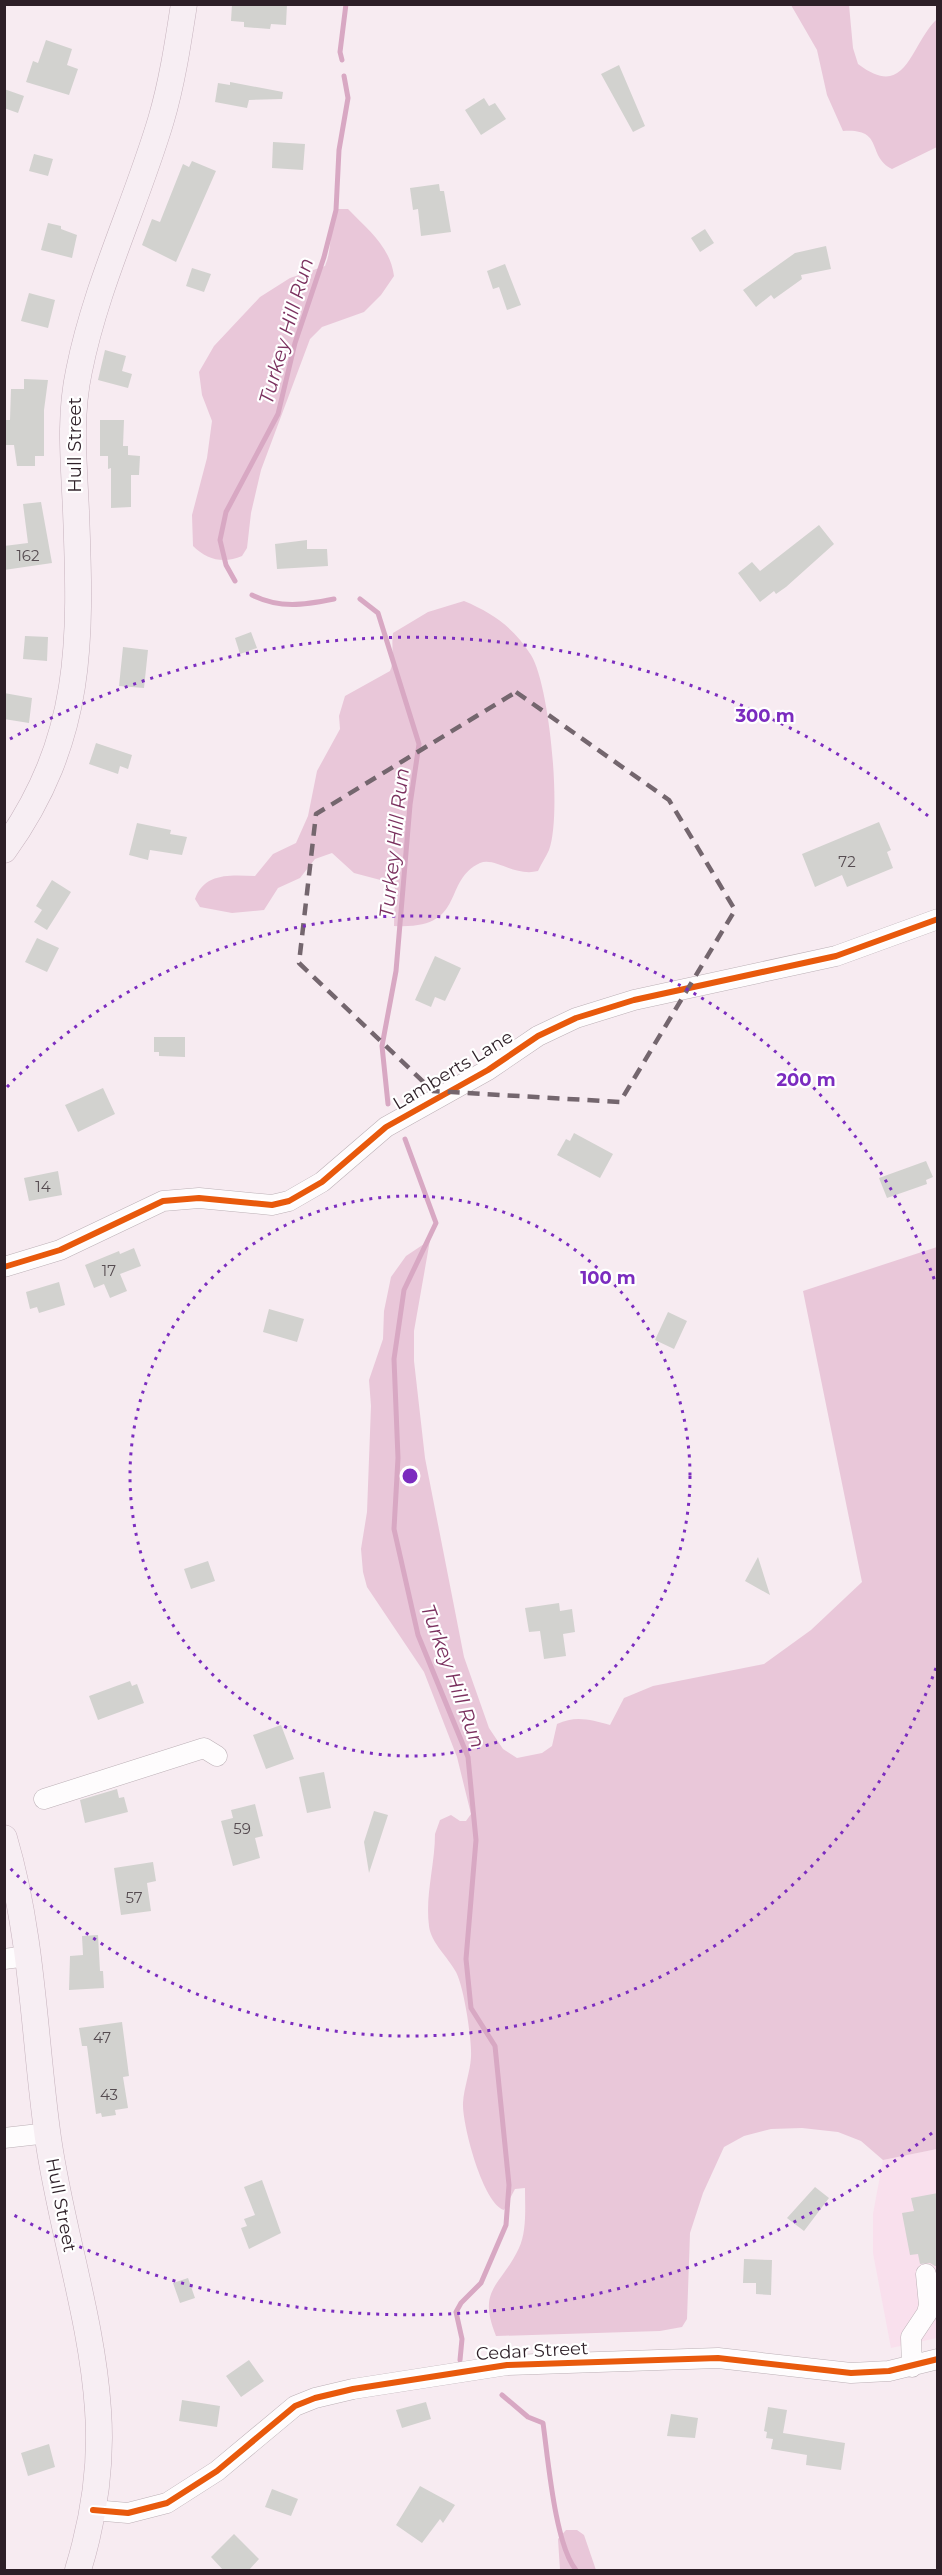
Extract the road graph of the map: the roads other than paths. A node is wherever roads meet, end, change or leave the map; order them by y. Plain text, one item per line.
1 (184, 4) edge
2 (4, 850) edge
3 (938, 919) edge
4 (4, 1267) edge
5 (217, 1756) dead end
6 (44, 1798) dead end
7 (4, 1838) edge
8 (16, 1957) edge
9 (48, 2133) junction
10 (4, 2138) edge
11 (926, 2274) dead end
12 (929, 2305) junction
13 (938, 2324) edge
14 (938, 2360) edge
15 (912, 2367) junction
16 (93, 2510) junction
17 (78, 2571) edge

1 - 2 main road, Hull Street
3 - 4 street, Lamberts Lane
5 - 6 street
7 - 8 main road, Hull Street
8 - 9 main road, Hull Street
9 - 10 street
9 - 16 main road, Hull Street
11 - 12 street
12 - 13 street
12 - 15 street
14 - 15 street, Cedar Street
15 - 16 street, Cedar Street
16 - 17 main road, Hull Street

